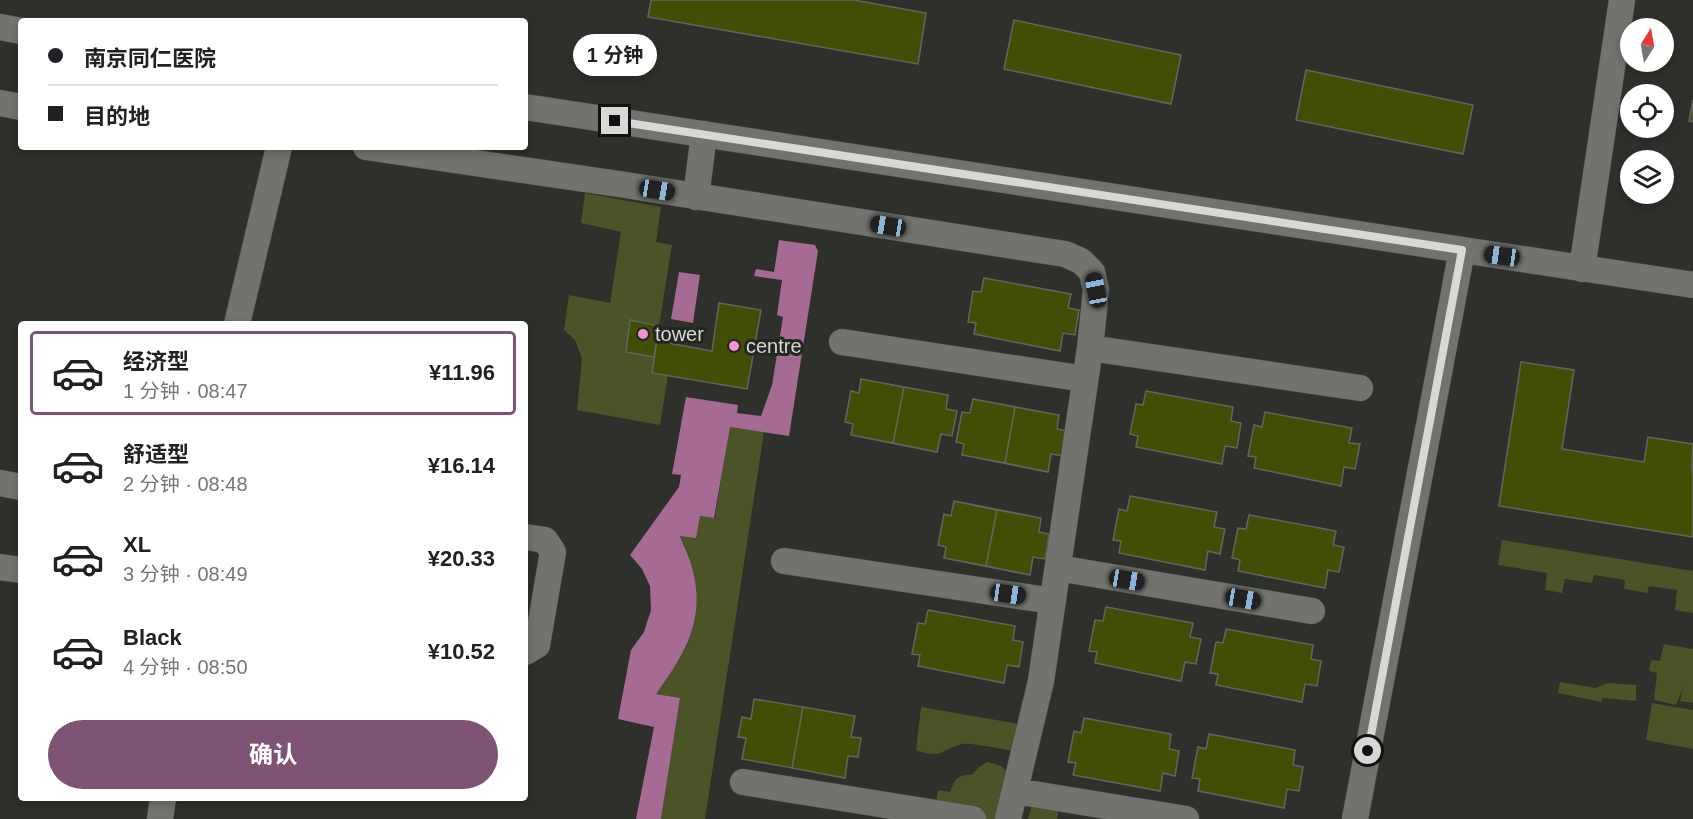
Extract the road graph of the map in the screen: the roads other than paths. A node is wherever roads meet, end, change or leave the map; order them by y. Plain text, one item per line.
1 (1622, 0) edge
2 (0, 27) edge
3 (18, 30) edge
4 (0, 103) edge
5 (18, 106) edge
6 (528, 107) edge
7 (704, 135) junction
8 (278, 150) edge
9 (386, 150) edge
10 (696, 197) junction
11 (1462, 250) junction
12 (1582, 269) junction
13 (1693, 285) edge
14 (238, 321) edge
15 (842, 342) dead end
16 (1090, 348) junction
17 (1085, 379) junction
18 (1360, 388) dead end
19 (0, 483) edge
20 (18, 486) edge
21 (528, 537) edge
22 (784, 561) dead end
23 (0, 567) edge
24 (1058, 568) junction
25 (18, 570) edge
26 (1053, 601) junction
27 (1312, 611) dead end
28 (528, 650) edge
29 (743, 782) dead end
30 (1015, 791) junction
31 (163, 801) edge
32 (160, 819) edge
33 (973, 819) edge
34 (1008, 819) edge
35 (1186, 819) edge
36 (1355, 819) edge

1 - 12 street
2 - 3 street
4 - 5 street
6 - 7 street
7 - 10 street
7 - 11 street
8 - 14 street
9 - 10 street
10 - 16 street
11 - 12 street
11 - 36 street
12 - 13 street
15 - 17 street
16 - 17 street
16 - 18 street
17 - 24 street
19 - 20 street
21 - 28 street
22 - 26 street
23 - 25 street
24 - 26 street
24 - 27 street
26 - 30 street
29 - 33 street
30 - 34 street
30 - 35 street
31 - 32 street

